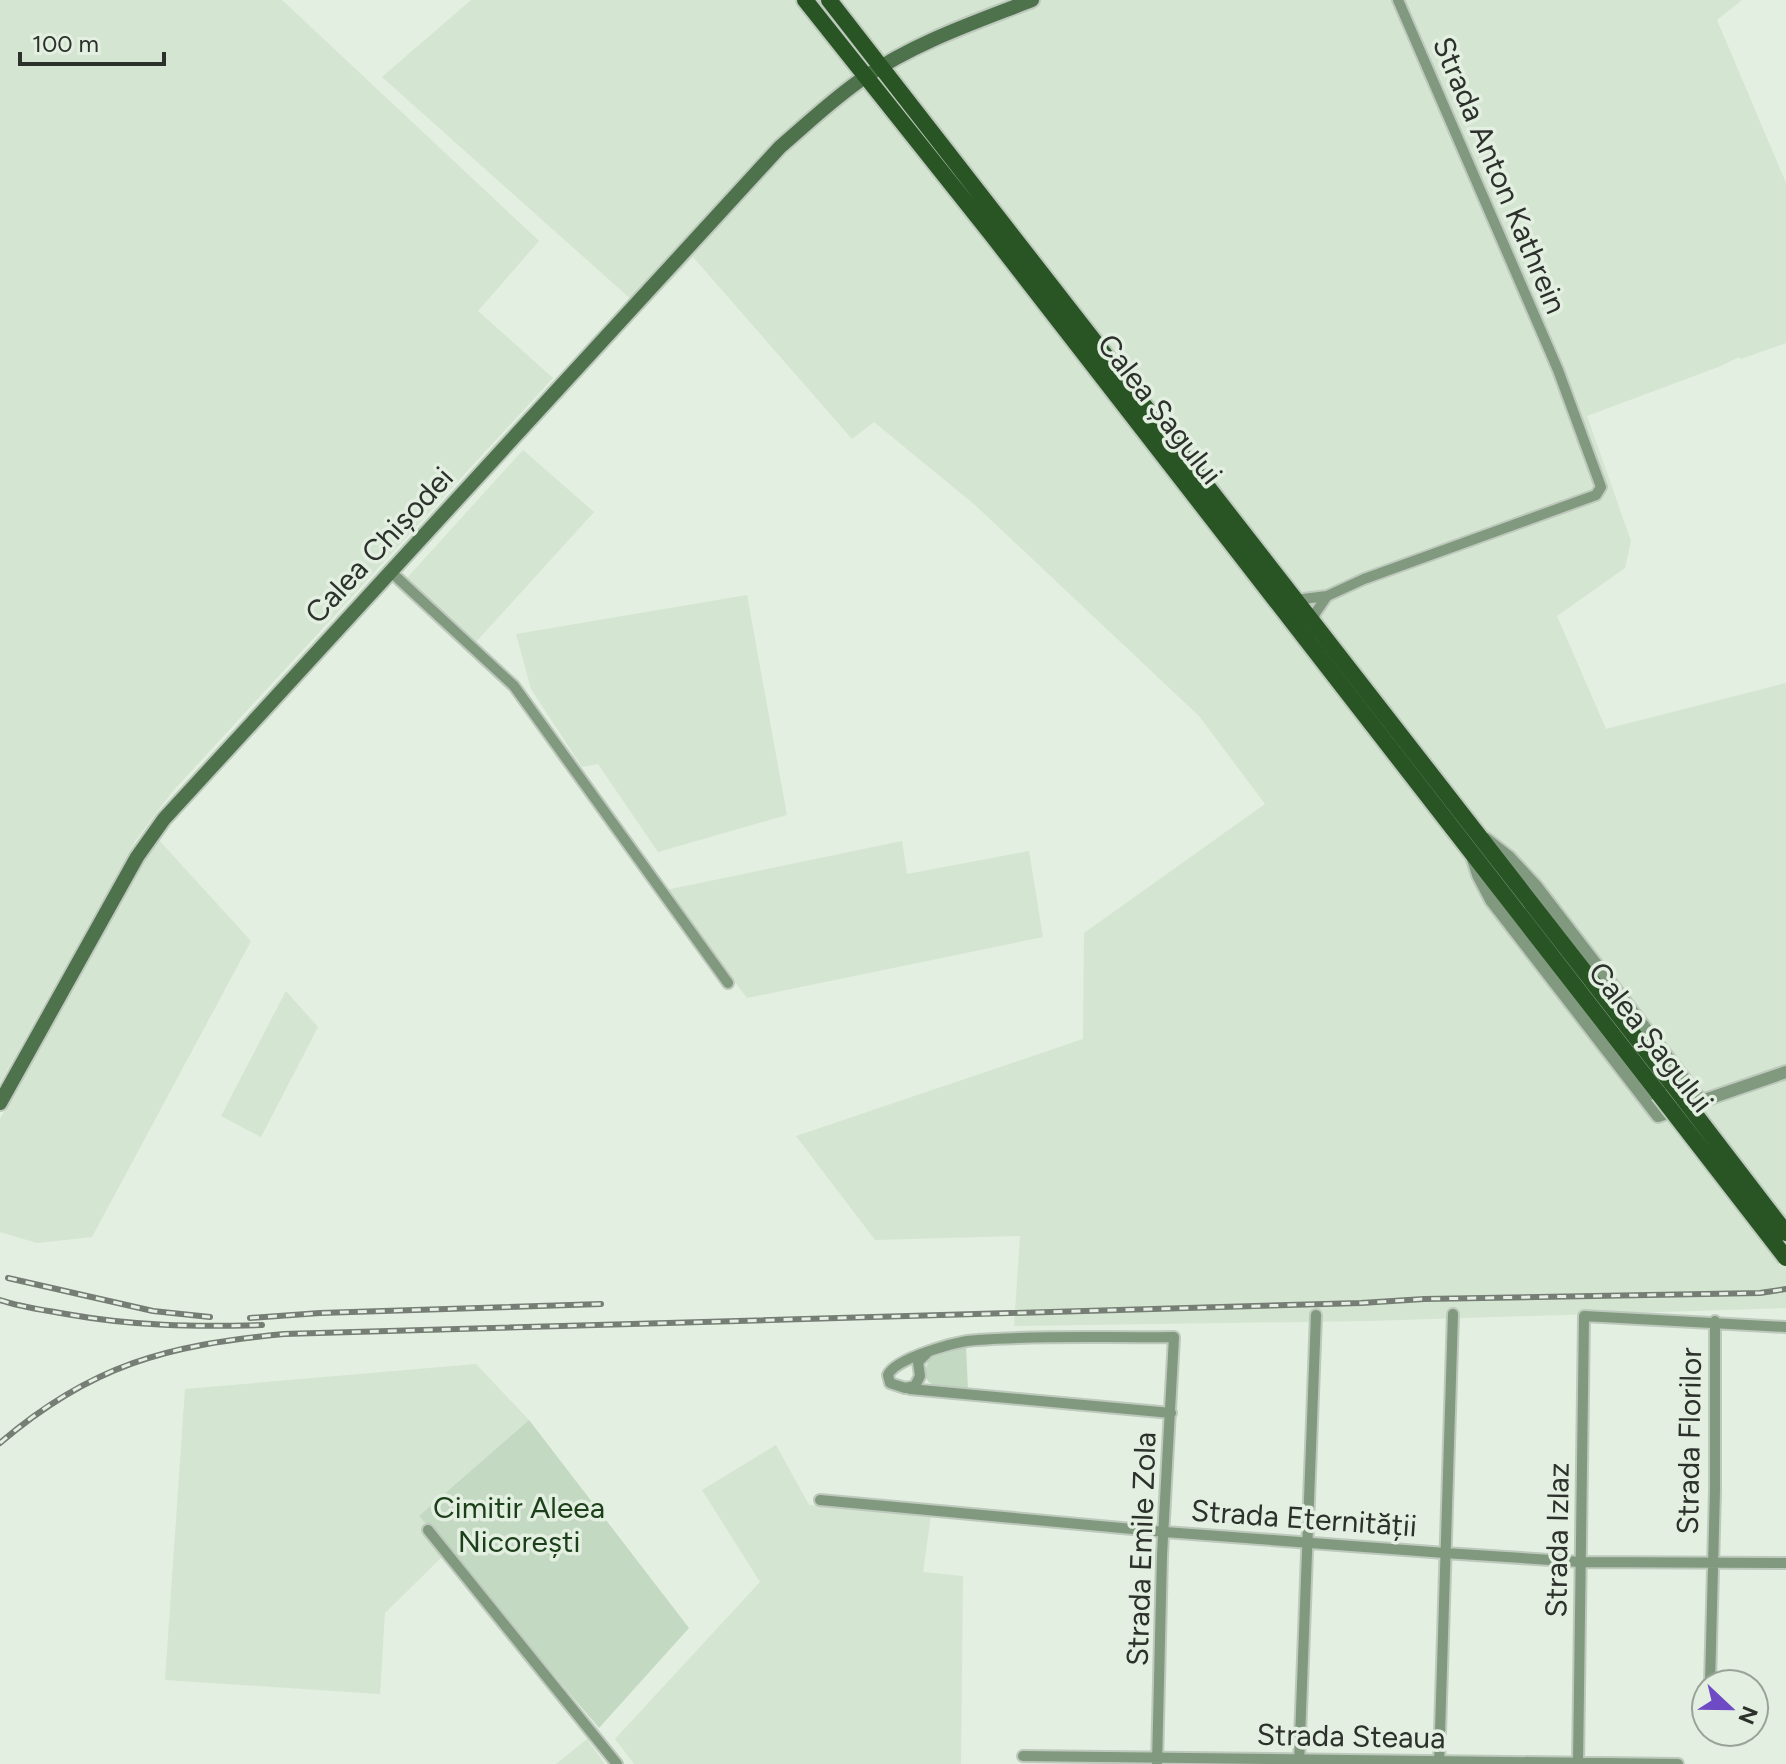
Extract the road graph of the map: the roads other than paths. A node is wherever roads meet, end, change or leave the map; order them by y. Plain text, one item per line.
1 (805, 0) edge
2 (829, 0) edge
3 (1032, 0) edge
4 (1398, 0) edge
5 (882, 67) junction
6 (866, 76) junction
7 (390, 571) junction
8 (1327, 596) junction
9 (1294, 600) junction
10 (1312, 622) junction
11 (1474, 831) junction
12 (1471, 852) junction
13 (728, 983) dead end
14 (1786, 1072) edge
15 (1665, 1089) junction
16 (1702, 1102) junction
17 (0, 1103) edge
18 (1786, 1233) edge
19 (1786, 1258) edge
20 (1453, 1314) dead end
21 (1316, 1315) dead end
22 (1715, 1321) junction
23 (1786, 1327) edge
24 (928, 1352) junction
25 (903, 1362) junction
26 (919, 1373) junction
27 (907, 1389) junction
28 (928, 1390) junction
29 (1171, 1413) junction
30 (820, 1500) dead end
31 (428, 1530) dead end
32 (1165, 1532) junction
33 (1306, 1542) junction
34 (1445, 1553) junction
35 (1581, 1562) junction
36 (1712, 1562) junction
37 (1786, 1563) edge
38 (1710, 1668) edge
39 (1023, 1756) dead end
40 (1157, 1761) edge
41 (1300, 1762) edge
42 (1439, 1763) edge
43 (617, 1764) edge
44 (1578, 1764) edge
45 (1678, 1764) edge

1 - 6 main road, Calea Șagului
2 - 5 main road, Calea Șagului
3 - 5 main road, Calea Chișodei
4 - 8 street, Strada Anton Kathrein
5 - 6 main road, Calea Chișodei
5 - 9 main road, Calea Șagului
6 - 7 main road, Calea Chișodei
6 - 12 main road, Calea Șagului
7 - 13 street
7 - 17 main road, Calea Chișodei
8 - 9 street
8 - 10 street
9 - 10 main road, Calea Șagului
10 - 11 main road, Calea Șagului
11 - 15 main road, Calea Șagului
11 - 16 street, Calea Șagului
12 - 15 main road, Calea Șagului
12 - 16 street, Calea Șagului
14 - 16 street
15 - 18 main road, Calea Șagului, bridge
15 - 19 main road, Calea Șagului, bridge
20 - 34 street
21 - 33 street
22 - 23 street
22 - 35 street, Strada Izlaz
22 - 36 street, Strada Florilor
24 - 25 street
24 - 26 street
24 - 29 street, Strada Emile Zola
25 - 26 street
25 - 27 street
26 - 27 street
26 - 28 street
27 - 28 street
28 - 29 street
29 - 32 street, Strada Emile Zola
30 - 32 street, Strada Eternității
31 - 43 street
32 - 33 street, Strada Eternității
32 - 40 street, Strada Emile Zola
33 - 34 street, Strada Eternității
33 - 41 street
34 - 35 street, Strada Eternității
34 - 42 street
35 - 36 street, Strada Eternității
35 - 44 street, Strada Izlaz
36 - 37 street, Strada Eternității
36 - 38 street, Strada Florilor
39 - 40 street, Strada Steaua
40 - 41 street, Strada Steaua
41 - 42 street, Strada Steaua
42 - 44 street, Strada Steaua
44 - 45 street, Strada Steaua

